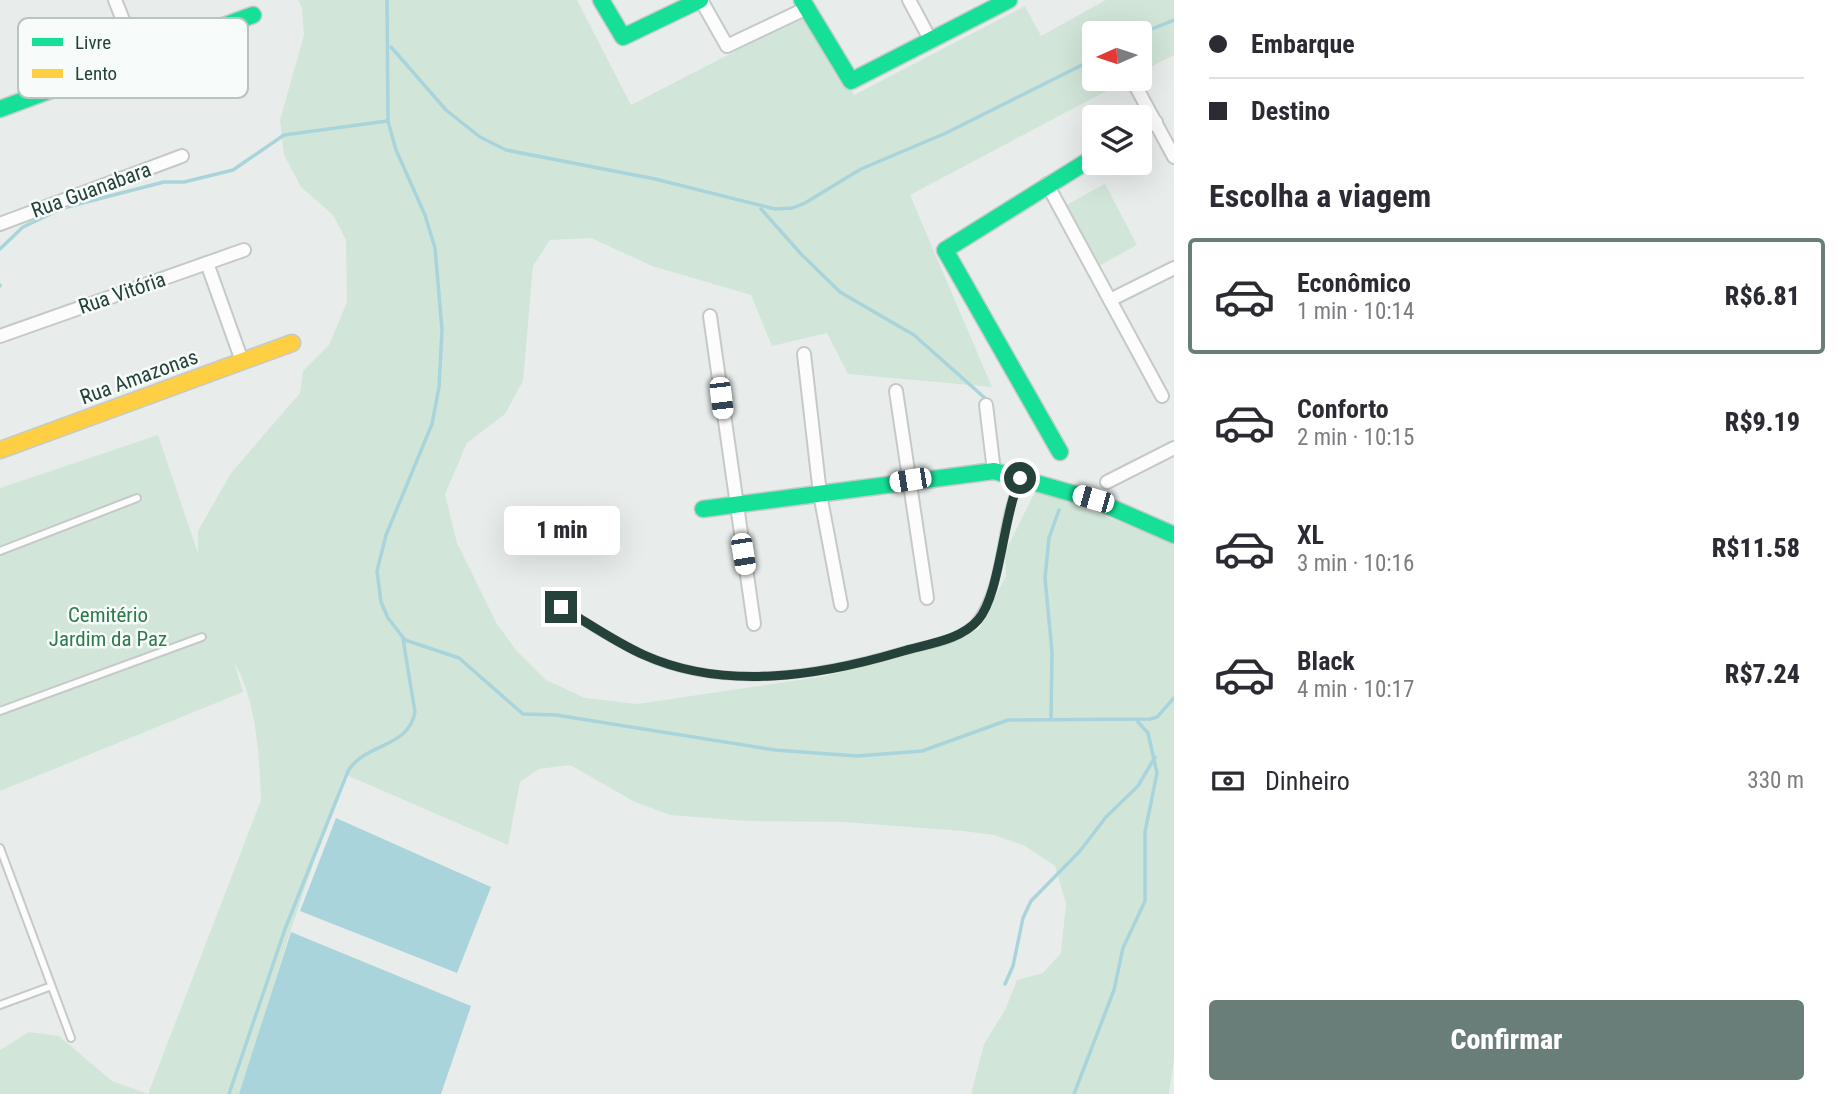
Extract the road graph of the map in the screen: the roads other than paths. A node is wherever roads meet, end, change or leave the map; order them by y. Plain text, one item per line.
1 (115, 0) edge
2 (601, 0) edge
3 (700, 0) edge
4 (909, 0) edge
5 (1008, 0) edge
6 (804, 4) edge
7 (253, 15) dead end
8 (122, 18) edge
9 (245, 18) edge
10 (931, 41) junction
11 (1139, 91) edge
12 (30, 98) edge
13 (0, 109) edge
14 (1156, 121) junction
15 (1152, 123) edge
16 (182, 156) dead end
17 (1174, 157) edge
18 (1082, 164) edge
19 (1047, 184) junction
20 (0, 224) edge
21 (244, 250) dead end
22 (208, 263) junction
23 (1174, 268) edge
24 (1110, 300) junction
25 (710, 316) dead end
26 (0, 336) edge
27 (292, 343) dead end
28 (804, 354) dead end
29 (242, 361) junction
30 (896, 391) dead end
31 (1162, 396) dead end
32 (986, 405) dead end
33 (1174, 448) edge
34 (0, 450) edge
35 (1060, 452) dead end
36 (994, 471) junction
37 (1020, 478) junction
38 (910, 480) junction
39 (1107, 482) dead end
40 (820, 494) junction
41 (136, 498) dead end
42 (735, 506) junction
43 (703, 509) dead end
44 (1174, 535) edge
45 (0, 551) edge
46 (927, 598) dead end
47 (841, 605) dead end
48 (561, 607) dead end
49 (754, 624) dead end
50 (202, 637) dead end
51 (0, 711) edge
52 (0, 848) edge
53 (2, 863) edge
54 (49, 987) junction
55 (0, 1005) edge
56 (71, 1038) dead end

1 - 8 street
2 - 3 street
3 - 6 street
4 - 10 street
5 - 10 street
6 - 10 street
7 - 9 street
11 - 14 street
12 - 13 street
14 - 15 street
14 - 17 street
16 - 20 street, Rua Guanabara
18 - 19 street
19 - 24 street
19 - 35 street
21 - 22 street, Rua Vitória
22 - 26 street, Rua Vitória
22 - 29 street
23 - 24 street
24 - 31 street
25 - 42 street
27 - 29 street, Rua Amazonas
28 - 40 street
29 - 34 street, Rua Amazonas
30 - 38 street
32 - 36 street
33 - 39 street
36 - 37 street
36 - 38 street
37 - 44 street
37 - 48 lane
38 - 40 street
38 - 46 street
40 - 42 street
40 - 47 street
41 - 45 lane
42 - 43 street
42 - 49 street
50 - 51 lane
52 - 53 lane
53 - 54 lane
54 - 55 lane
54 - 56 lane

